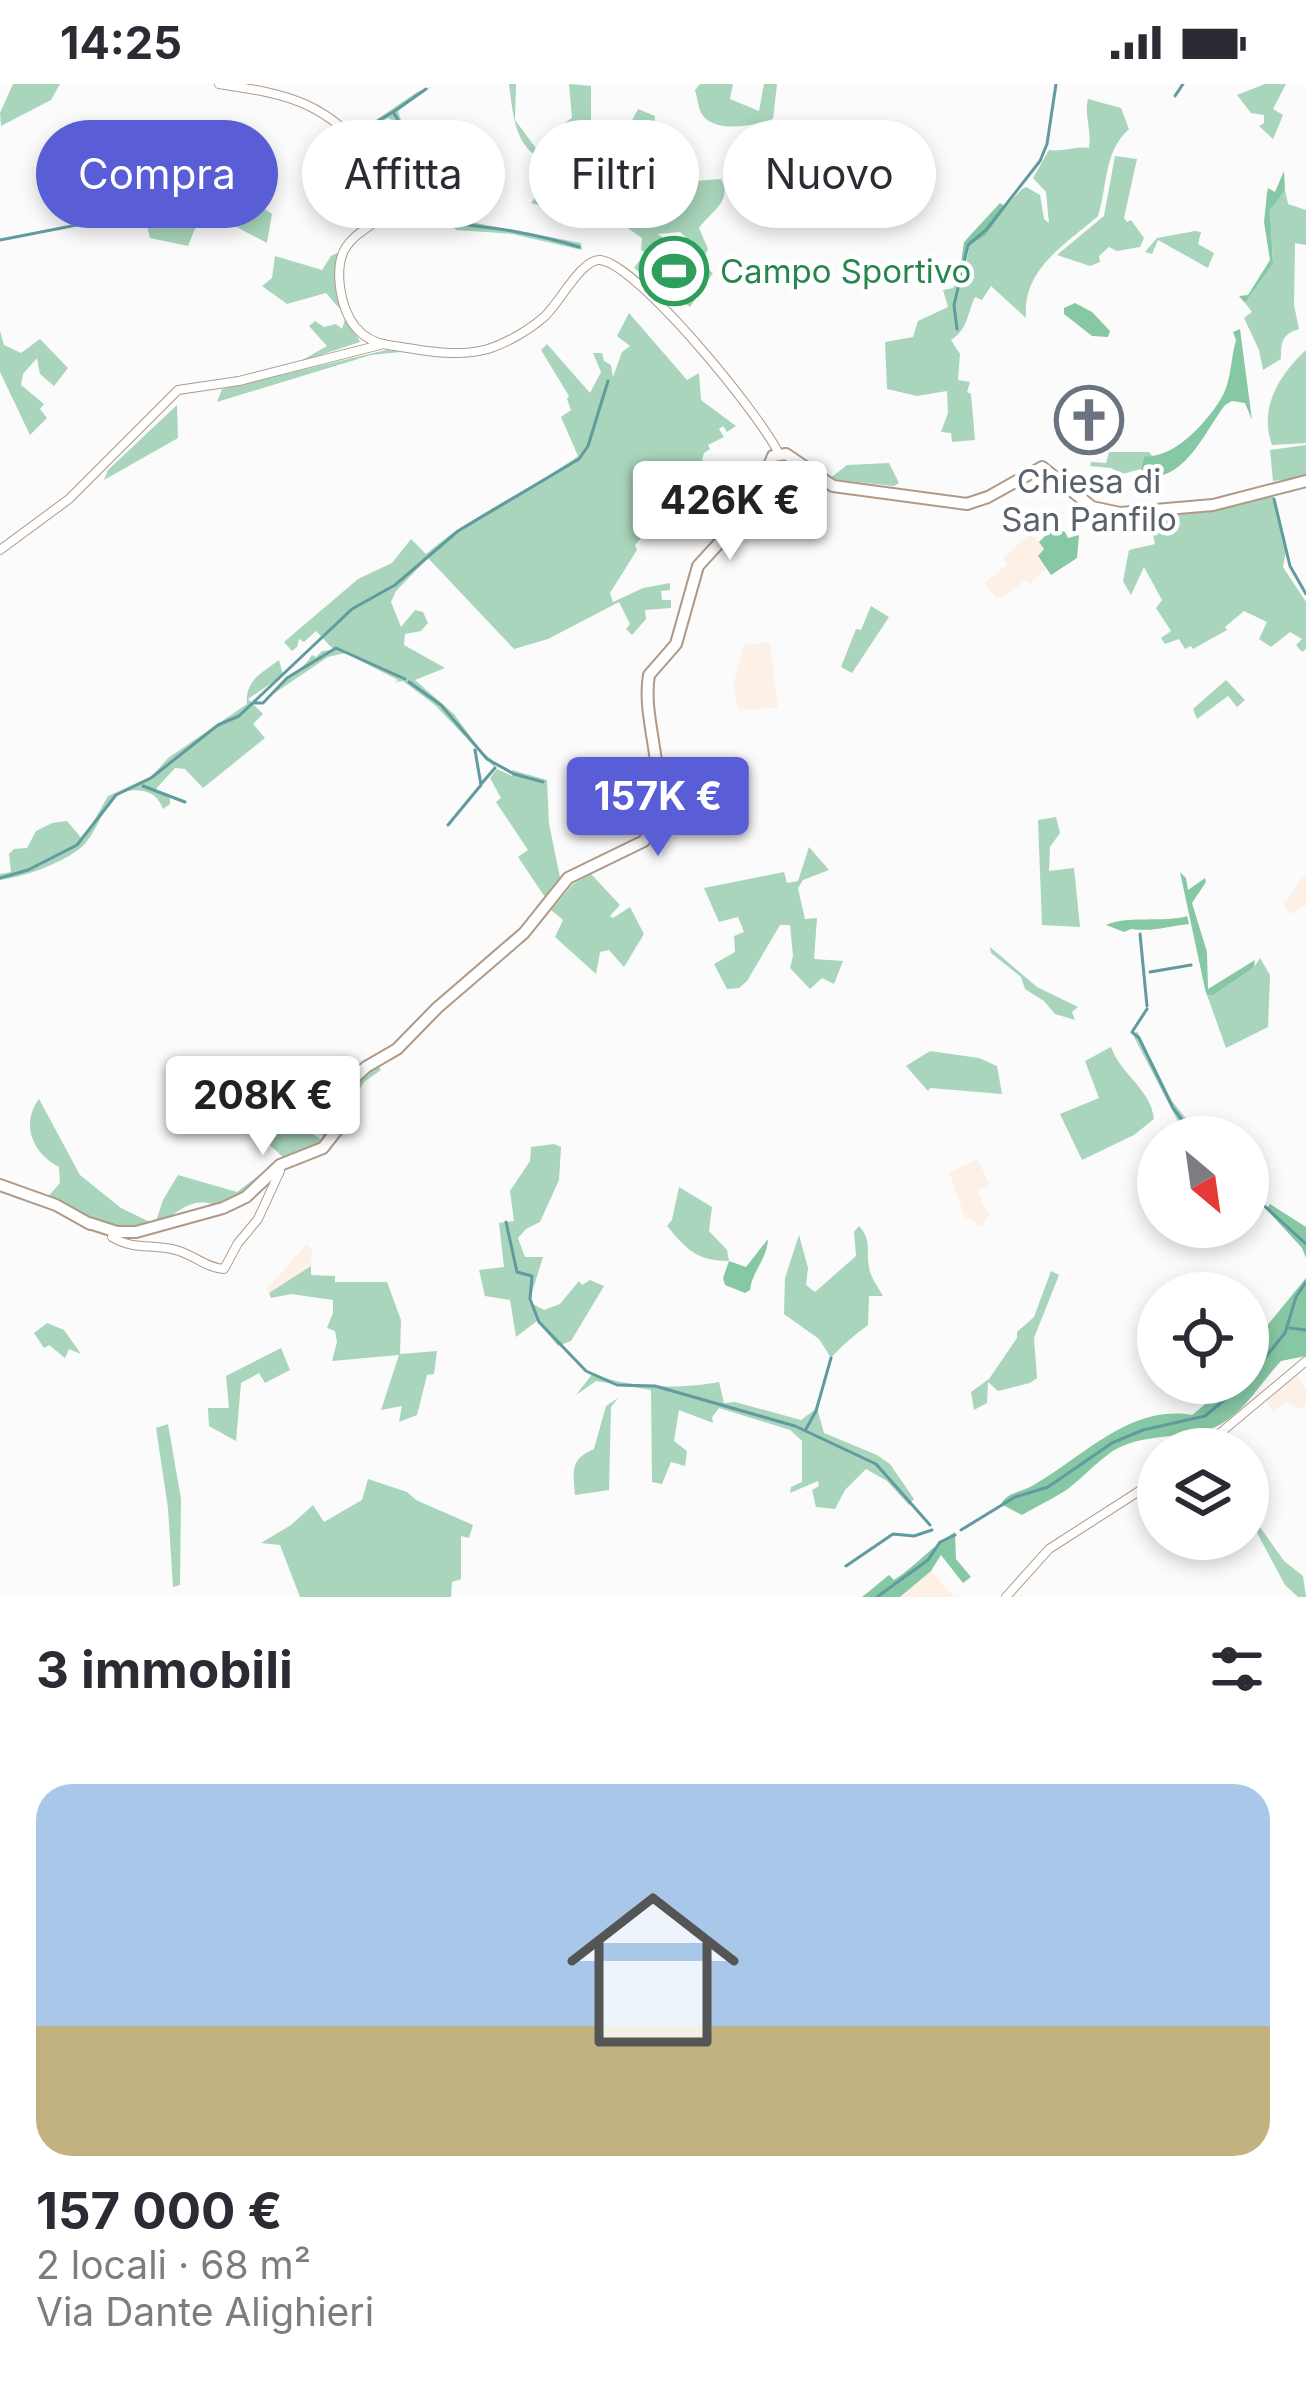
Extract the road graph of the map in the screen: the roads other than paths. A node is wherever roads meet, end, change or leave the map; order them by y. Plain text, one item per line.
1 (218, 84) edge
2 (361, 346) junction
3 (779, 454) junction
4 (1306, 481) edge
5 (0, 550) edge
6 (317, 1151) junction
7 (0, 1185) edge
8 (140, 1236) junction
9 (1306, 1361) edge
10 (1226, 1428) edge
11 (1137, 1493) edge
12 (1006, 1597) edge

1 - 2 street
2 - 3 street
2 - 5 street
3 - 4 main road
3 - 6 main road
6 - 8 main road
6 - 8 street
7 - 8 main road
9 - 10 street
11 - 12 street

